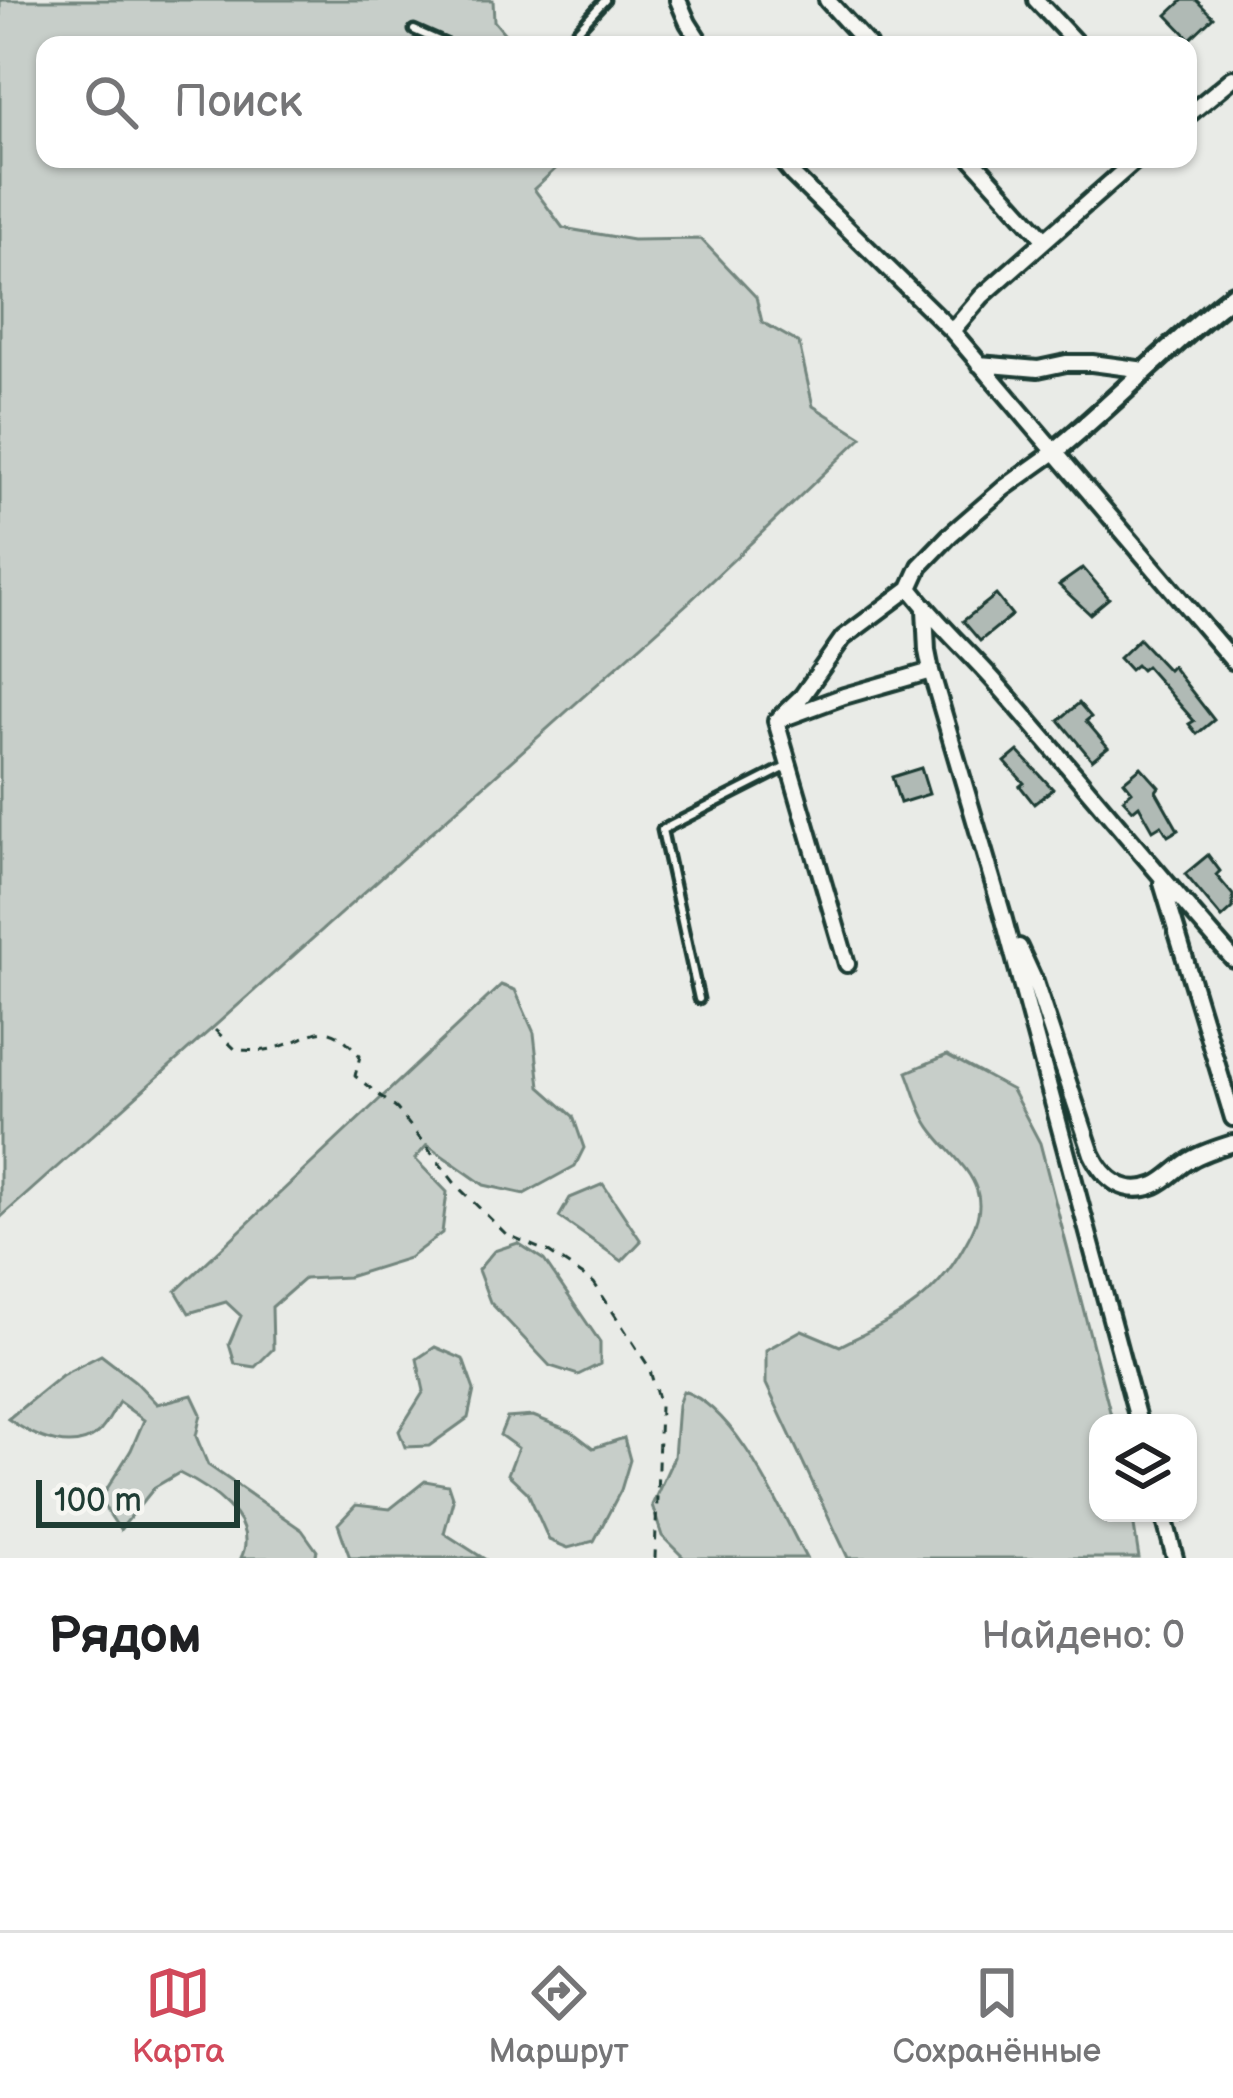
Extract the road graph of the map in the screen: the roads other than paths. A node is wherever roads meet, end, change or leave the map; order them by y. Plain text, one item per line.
1 (605, 0) edge
2 (827, 0) edge
3 (1036, 0) edge
4 (673, 1) edge
5 (414, 30) dead end
6 (428, 36) edge
7 (572, 36) edge
8 (696, 36) edge
9 (860, 36) edge
10 (1070, 36) edge
11 (1233, 78) edge
12 (1197, 108) edge
13 (787, 168) edge
14 (980, 168) edge
15 (1127, 168) edge
16 (1045, 240) junction
17 (1230, 303) edge
18 (952, 331) junction
19 (979, 364) junction
20 (1145, 370) junction
21 (1053, 453) junction
22 (910, 589) junction
23 (925, 609) junction
24 (1233, 661) edge
25 (931, 670) junction
26 (776, 721) junction
27 (789, 765) junction
28 (1161, 878) junction
29 (1003, 916) junction
30 (1233, 958) edge
31 (847, 964) dead end
32 (699, 999) dead end
33 (1233, 1118) edge
34 (1233, 1143) edge
35 (1137, 1414) edge
36 (1165, 1522) edge
37 (1175, 1558) edge

1 - 7 lane
2 - 9 street
3 - 10 street
4 - 8 street
5 - 6 lane
11 - 12 street
13 - 18 street
14 - 16 street
15 - 16 street
16 - 18 street
17 - 20 street
18 - 19 street
19 - 20 street
19 - 21 street
20 - 21 street
21 - 22 street
21 - 24 street
22 - 23 street
22 - 26 street
23 - 25 street
23 - 28 street
25 - 26 street
25 - 29 street
26 - 27 street
27 - 31 street
27 - 32 lane
28 - 30 street
28 - 33 street
29 - 34 street
29 - 35 street
36 - 37 street

